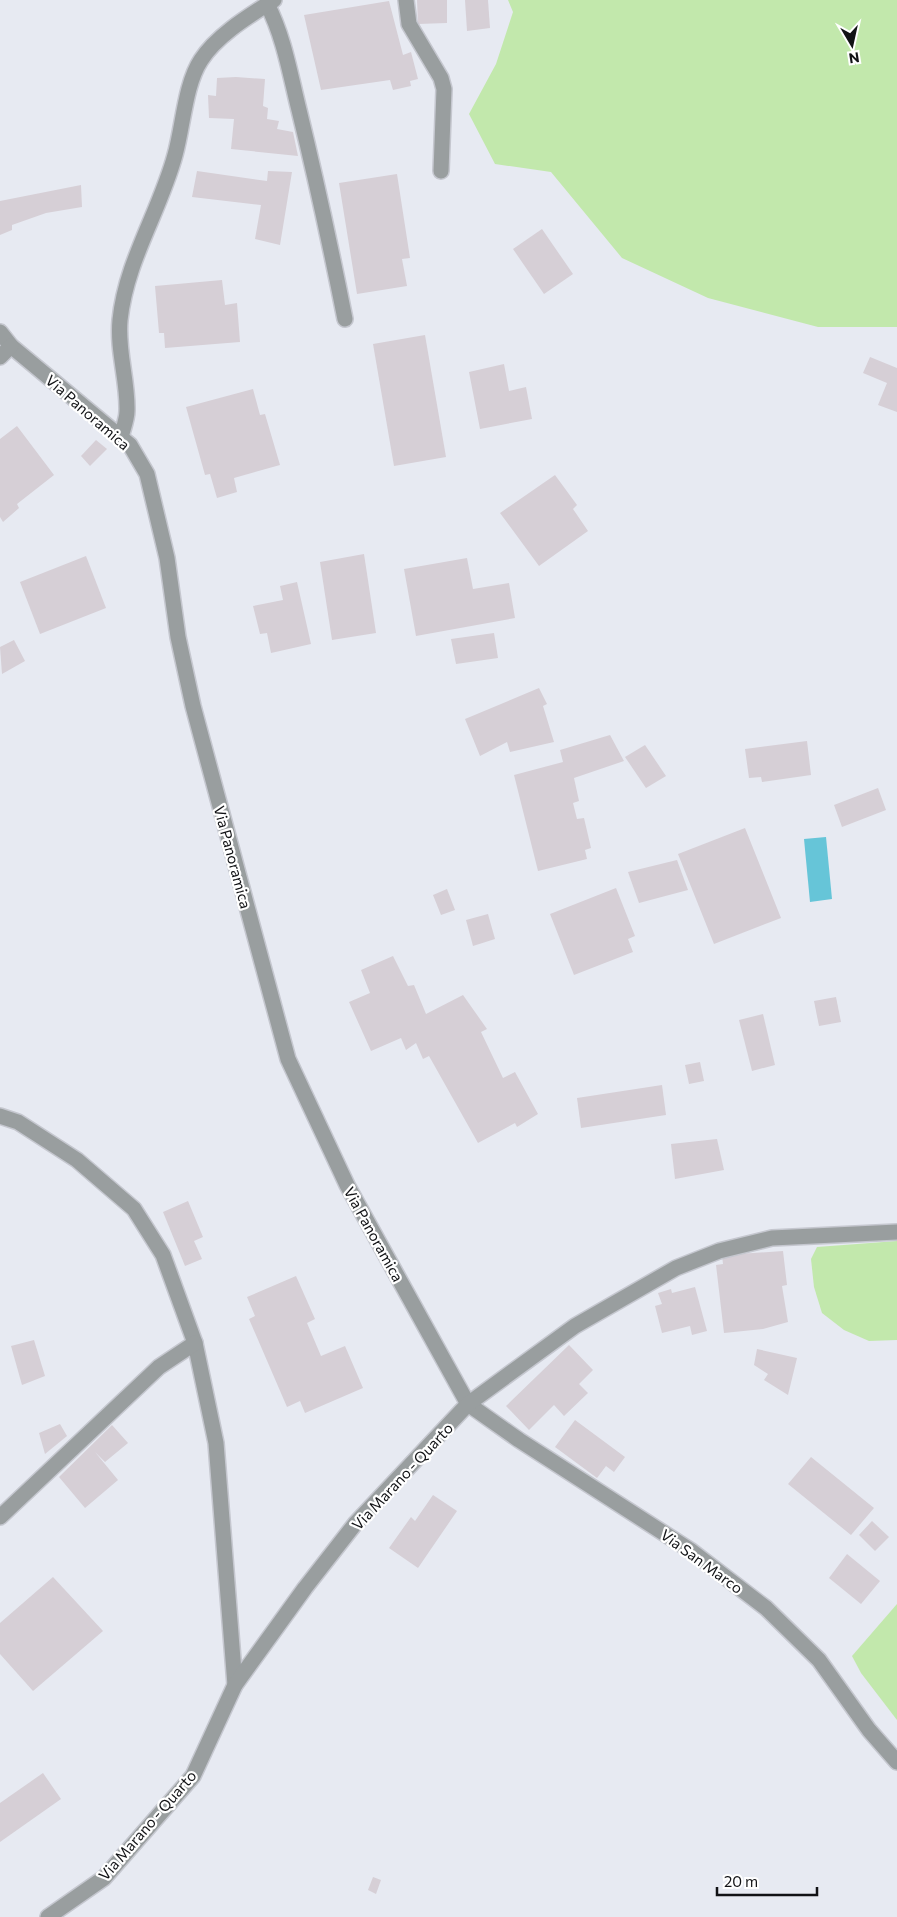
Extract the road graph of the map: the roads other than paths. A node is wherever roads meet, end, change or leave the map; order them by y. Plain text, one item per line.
1 (406, 0) edge
2 (271, 2) edge
3 (441, 170) dead end
4 (345, 319) dead end
5 (0, 332) edge
6 (11, 346) junction
7 (0, 357) edge
8 (121, 437) junction
9 (0, 1116) edge
10 (897, 1232) edge
11 (195, 1343) junction
12 (468, 1404) junction
13 (0, 1516) edge
14 (235, 1685) junction
15 (897, 1762) edge
16 (48, 1917) edge

1 - 3 street
2 - 4 street
2 - 8 street
5 - 6 street, Via Panoramica
6 - 7 street
6 - 8 street, Via Panoramica
8 - 12 street, Via Panoramica
9 - 11 street
10 - 12 street, Via Marano - Quarto
11 - 13 street
11 - 14 street
12 - 14 street, Via Marano - Quarto
12 - 15 street, Via San Marco
14 - 16 street, Via Marano - Quarto

